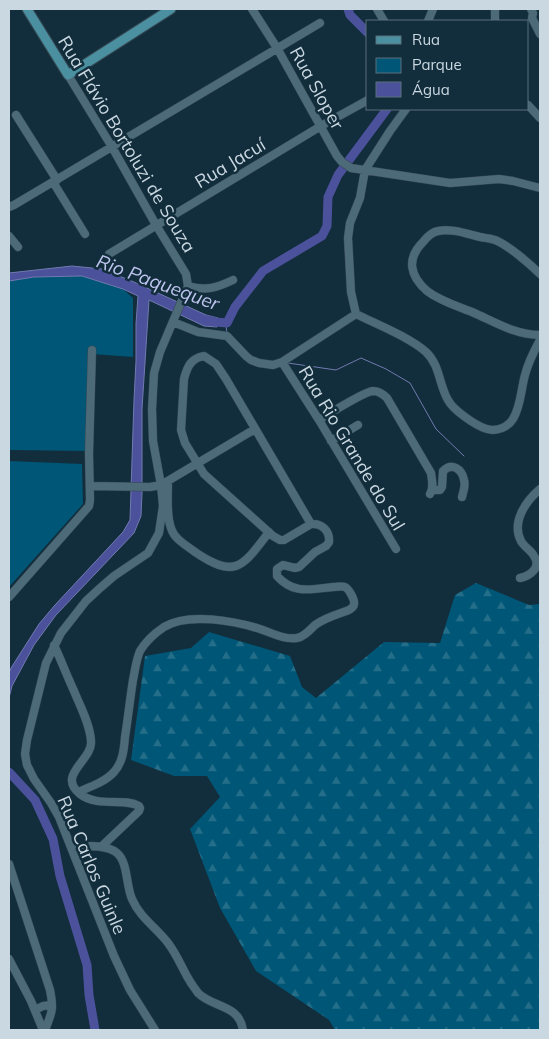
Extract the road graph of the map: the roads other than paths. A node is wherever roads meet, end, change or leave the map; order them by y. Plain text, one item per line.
1 (27, 9) edge
2 (171, 9) edge
3 (252, 9) edge
4 (377, 9) edge
5 (531, 9) edge
6 (383, 20) edge
7 (320, 24) dead end
8 (540, 34) edge
9 (277, 48) junction
10 (68, 75) junction
11 (366, 101) edge
12 (529, 106) edge
13 (405, 110) edge
14 (16, 115) dead end
15 (540, 118) edge
16 (321, 126) junction
17 (112, 148) junction
18 (365, 170) junction
19 (55, 181) junction
20 (540, 188) edge
21 (10, 208) edge
22 (156, 225) junction
23 (85, 234) dead end
24 (9, 236) edge
25 (18, 247) dead end
26 (109, 254) dead end
27 (540, 274) edge
28 (233, 280) dead end
29 (188, 286) junction
30 (356, 314) junction
31 (174, 319) junction
32 (540, 335) edge
33 (540, 340) edge
34 (92, 350) dead end
35 (282, 362) junction
36 (319, 420) junction
37 (358, 425) dead end
38 (255, 430) junction
39 (331, 441) junction
40 (198, 464) junction
41 (165, 483) junction
42 (90, 486) junction
43 (540, 490) edge
44 (462, 497) dead end
45 (311, 524) junction
46 (269, 532) junction
47 (396, 549) dead end
48 (520, 578) dead end
49 (9, 597) edge
50 (54, 645) junction
51 (78, 792) junction
52 (72, 847) junction
53 (101, 847) junction
54 (9, 864) edge
55 (9, 959) edge
56 (52, 1005) junction
57 (35, 1010) junction
58 (44, 1030) edge
59 (155, 1030) edge
60 (243, 1030) edge

1 - 10 main road, Rua Flávio Bortoluzi de Souza
2 - 10 main road
3 - 9 street, Rua Sloper
4 - 6 street
5 - 8 street
7 - 9 street
9 - 16 street, Rua Sloper
9 - 17 street
10 - 17 street, Rua Flávio Bortoluzi de Souza
11 - 16 street, Rua Jacuí
12 - 15 street
13 - 18 street
14 - 19 street
16 - 18 street, Rua Sloper
16 - 22 street, Rua Jacuí
17 - 19 street
17 - 22 street, Rua Flávio Bortoluzi de Souza
18 - 20 street, Rua Sloper
18 - 30 street
19 - 21 street
19 - 23 street
22 - 26 street, Rua Jacuí
22 - 29 street, Rua Flávio Bortoluzi de Souza
24 - 25 street
27 - 32 street
28 - 29 street
29 - 31 street
30 - 33 street
30 - 35 street
31 - 35 street
31 - 41 street
34 - 42 street
35 - 36 street, Rua Rio Grande do Sul
36 - 39 street, Rua Rio Grande do Sul
36 - 44 street
37 - 39 street
38 - 40 street
38 - 40 street
38 - 45 street
39 - 47 street, Rua Rio Grande do Sul
40 - 41 street
40 - 46 street
41 - 42 street
41 - 46 street
41 - 50 street, Rua Carlos Guinle
42 - 49 street
43 - 48 street
45 - 46 street
45 - 51 street
50 - 51 street
50 - 52 street, Rua Carlos Guinle
51 - 53 street
52 - 53 street
52 - 59 street, Rua Carlos Guinle
53 - 60 street
54 - 56 street
55 - 57 street
56 - 57 street
56 - 58 street
57 - 58 street

